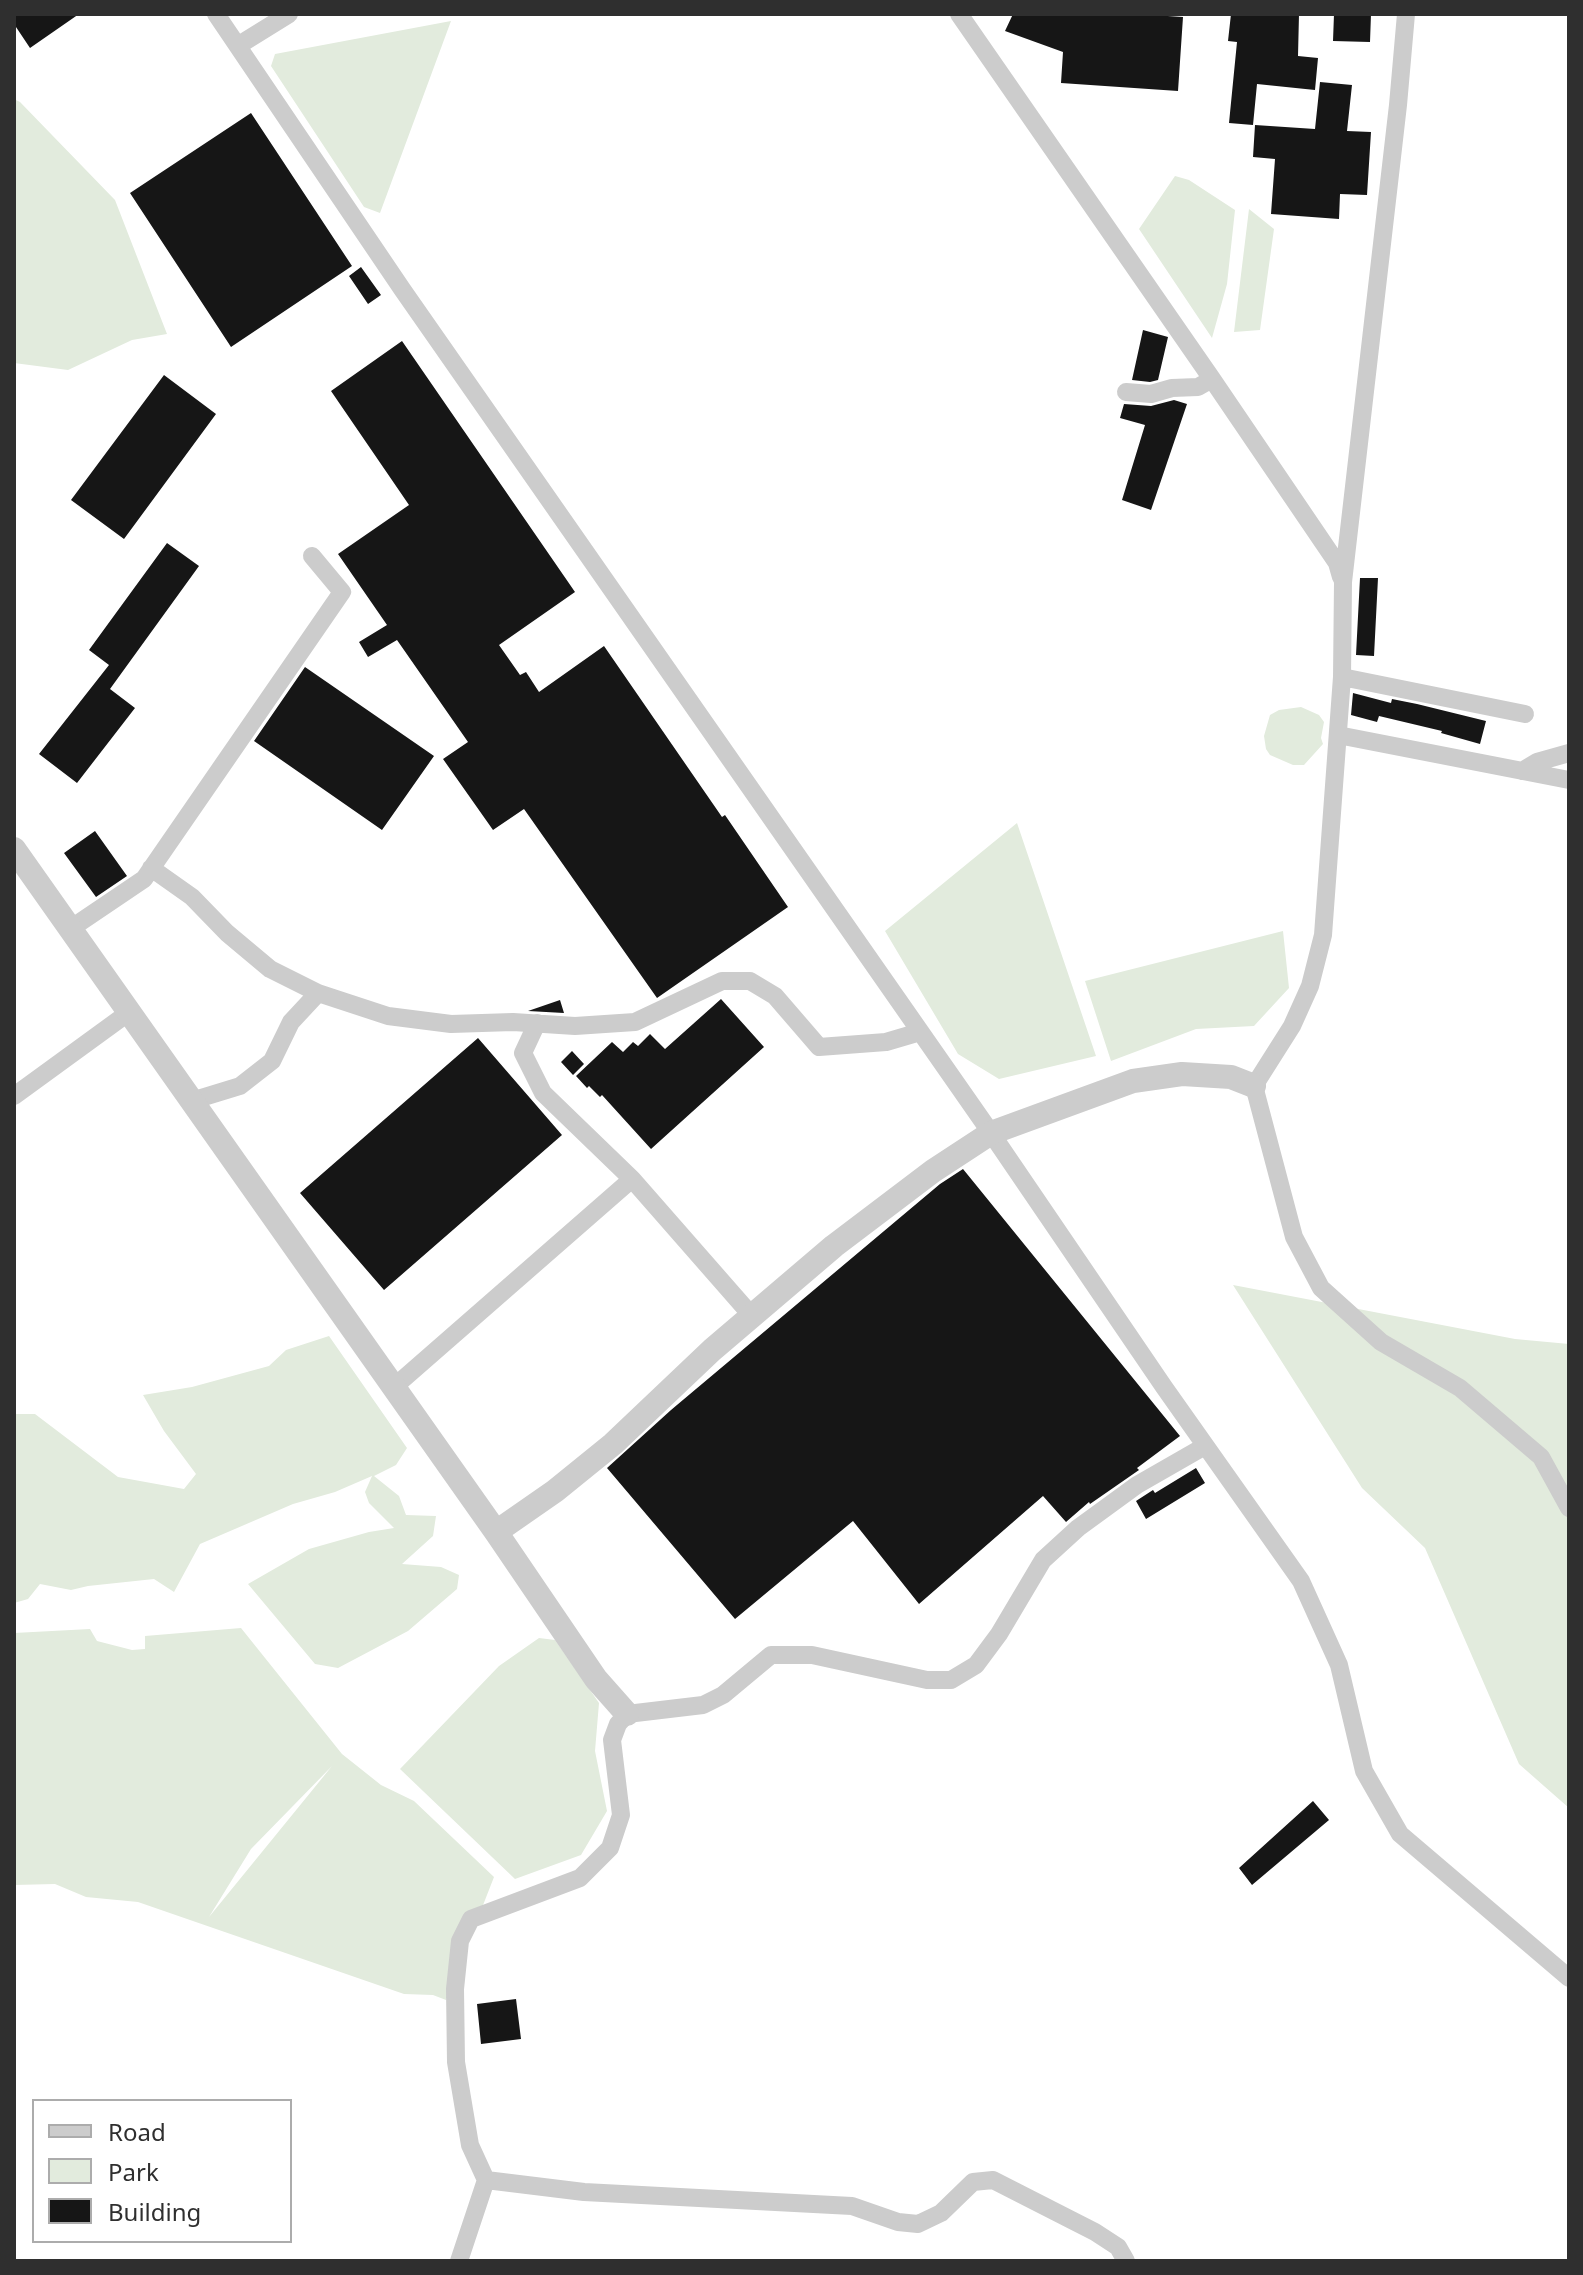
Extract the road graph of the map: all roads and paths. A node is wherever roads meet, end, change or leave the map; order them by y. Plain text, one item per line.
1 (216, 14) edge
2 (289, 14) edge
3 (959, 14) edge
4 (1406, 14) edge
5 (239, 45) junction
6 (1212, 379) junction
7 (1126, 392) dead end
8 (312, 556) dead end
9 (1343, 582) junction
10 (1342, 677) junction
11 (1525, 714) dead end
12 (1338, 735) junction
13 (1569, 753) edge
14 (1522, 771) junction
15 (1569, 780) edge
16 (14, 849) edge
17 (151, 868) junction
18 (70, 929) junction
19 (318, 993) junction
20 (128, 1013) junction
21 (537, 1023) junction
22 (920, 1032) junction
23 (1254, 1086) junction
24 (14, 1096) edge
25 (191, 1101) junction
26 (991, 1133) junction
27 (632, 1179) junction
28 (752, 1316) junction
29 (394, 1387) junction
30 (1205, 1446) junction
31 (1569, 1508) edge
32 (496, 1532) junction
33 (627, 1714) junction
34 (1569, 1978) edge
35 (486, 2180) junction
36 (459, 2261) edge
37 (1126, 2261) edge

1 - 5 street
2 - 5 street
3 - 6 street
4 - 9 street
5 - 22 street
6 - 7 street
6 - 9 street
8 - 17 street
9 - 10 street
10 - 11 street
10 - 12 street
12 - 14 street
12 - 23 street
13 - 14 street
14 - 15 street
16 - 18 street
17 - 18 street
17 - 19 street
18 - 20 street
19 - 21 street
19 - 25 street
20 - 24 street
20 - 25 street
21 - 22 street
21 - 27 street
22 - 26 street
23 - 26 street
23 - 31 street
25 - 29 street
26 - 28 street
26 - 30 street
27 - 28 street
27 - 29 street
28 - 32 street
29 - 32 street
30 - 33 street
30 - 34 street
32 - 33 street
33 - 35 street
35 - 36 street
35 - 37 street

